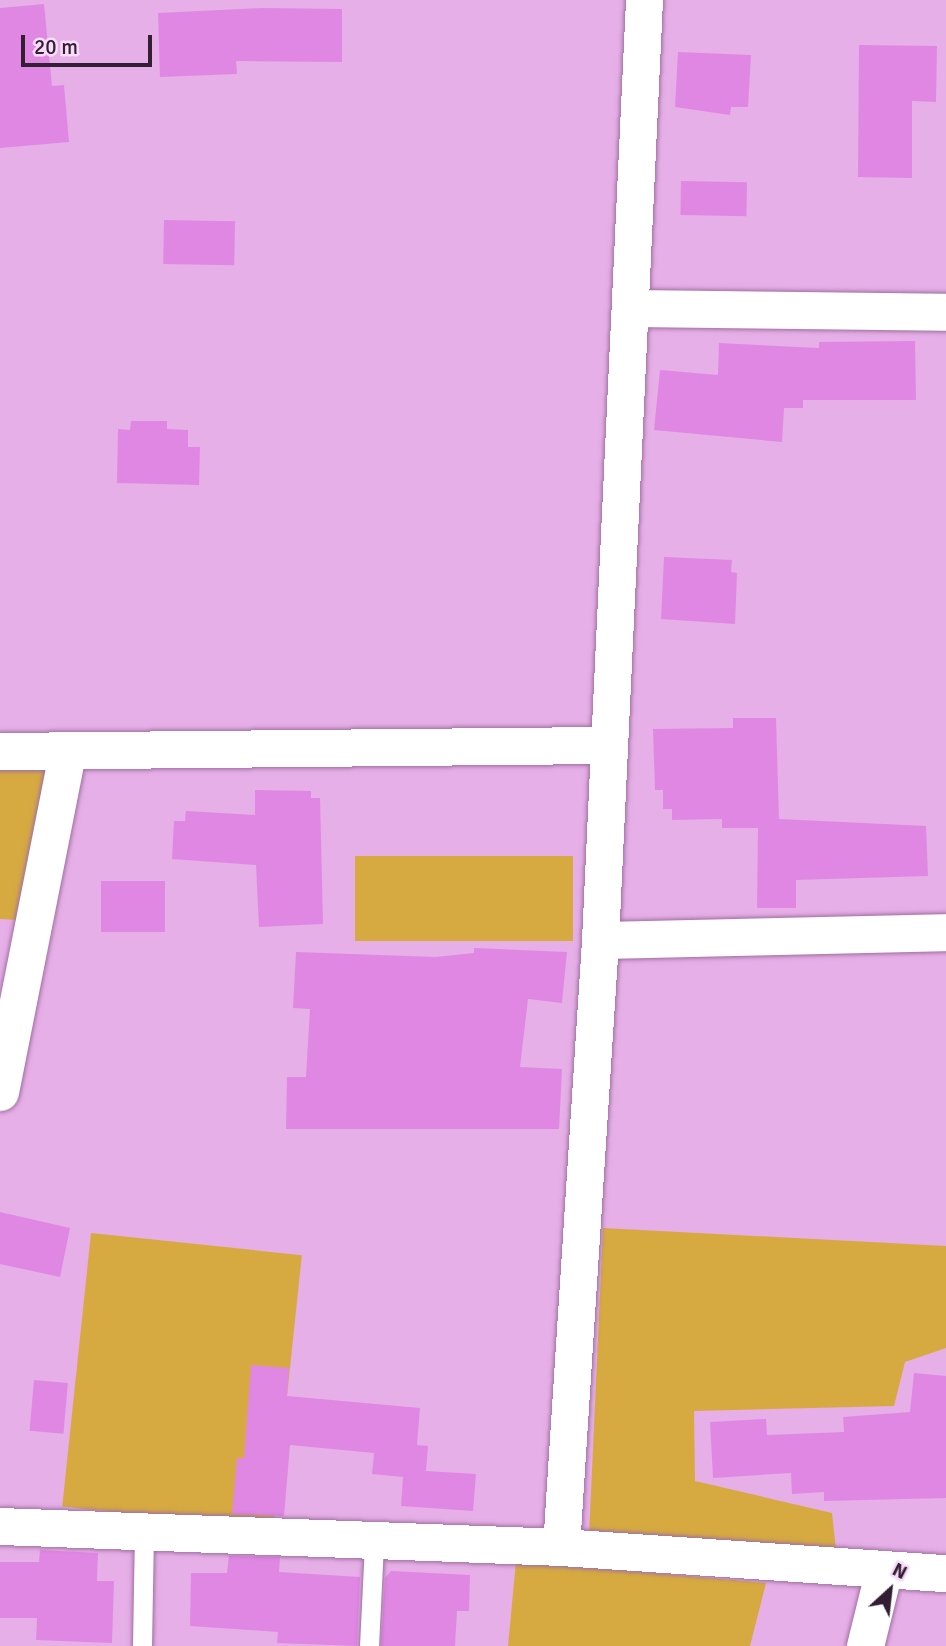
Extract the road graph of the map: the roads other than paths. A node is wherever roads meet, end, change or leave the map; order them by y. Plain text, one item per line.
1 (644, 0) edge
2 (630, 308) junction
3 (946, 312) edge
4 (606, 745) junction
5 (0, 751) edge
6 (67, 753) junction
7 (946, 932) edge
8 (600, 940) junction
9 (0, 1092) edge
10 (0, 1526) edge
11 (144, 1532) junction
12 (374, 1542) junction
13 (561, 1548) junction
14 (884, 1569) junction
15 (946, 1573) edge
16 (142, 1646) edge
17 (369, 1646) edge
18 (865, 1646) edge

1 - 2 street
2 - 3 street
2 - 4 street
4 - 6 street
4 - 8 street
5 - 6 street
6 - 9 street
7 - 8 street
8 - 13 street
10 - 11 street
11 - 12 street
11 - 16 lane
12 - 13 street
12 - 17 lane
13 - 14 street
14 - 15 street
14 - 18 street

